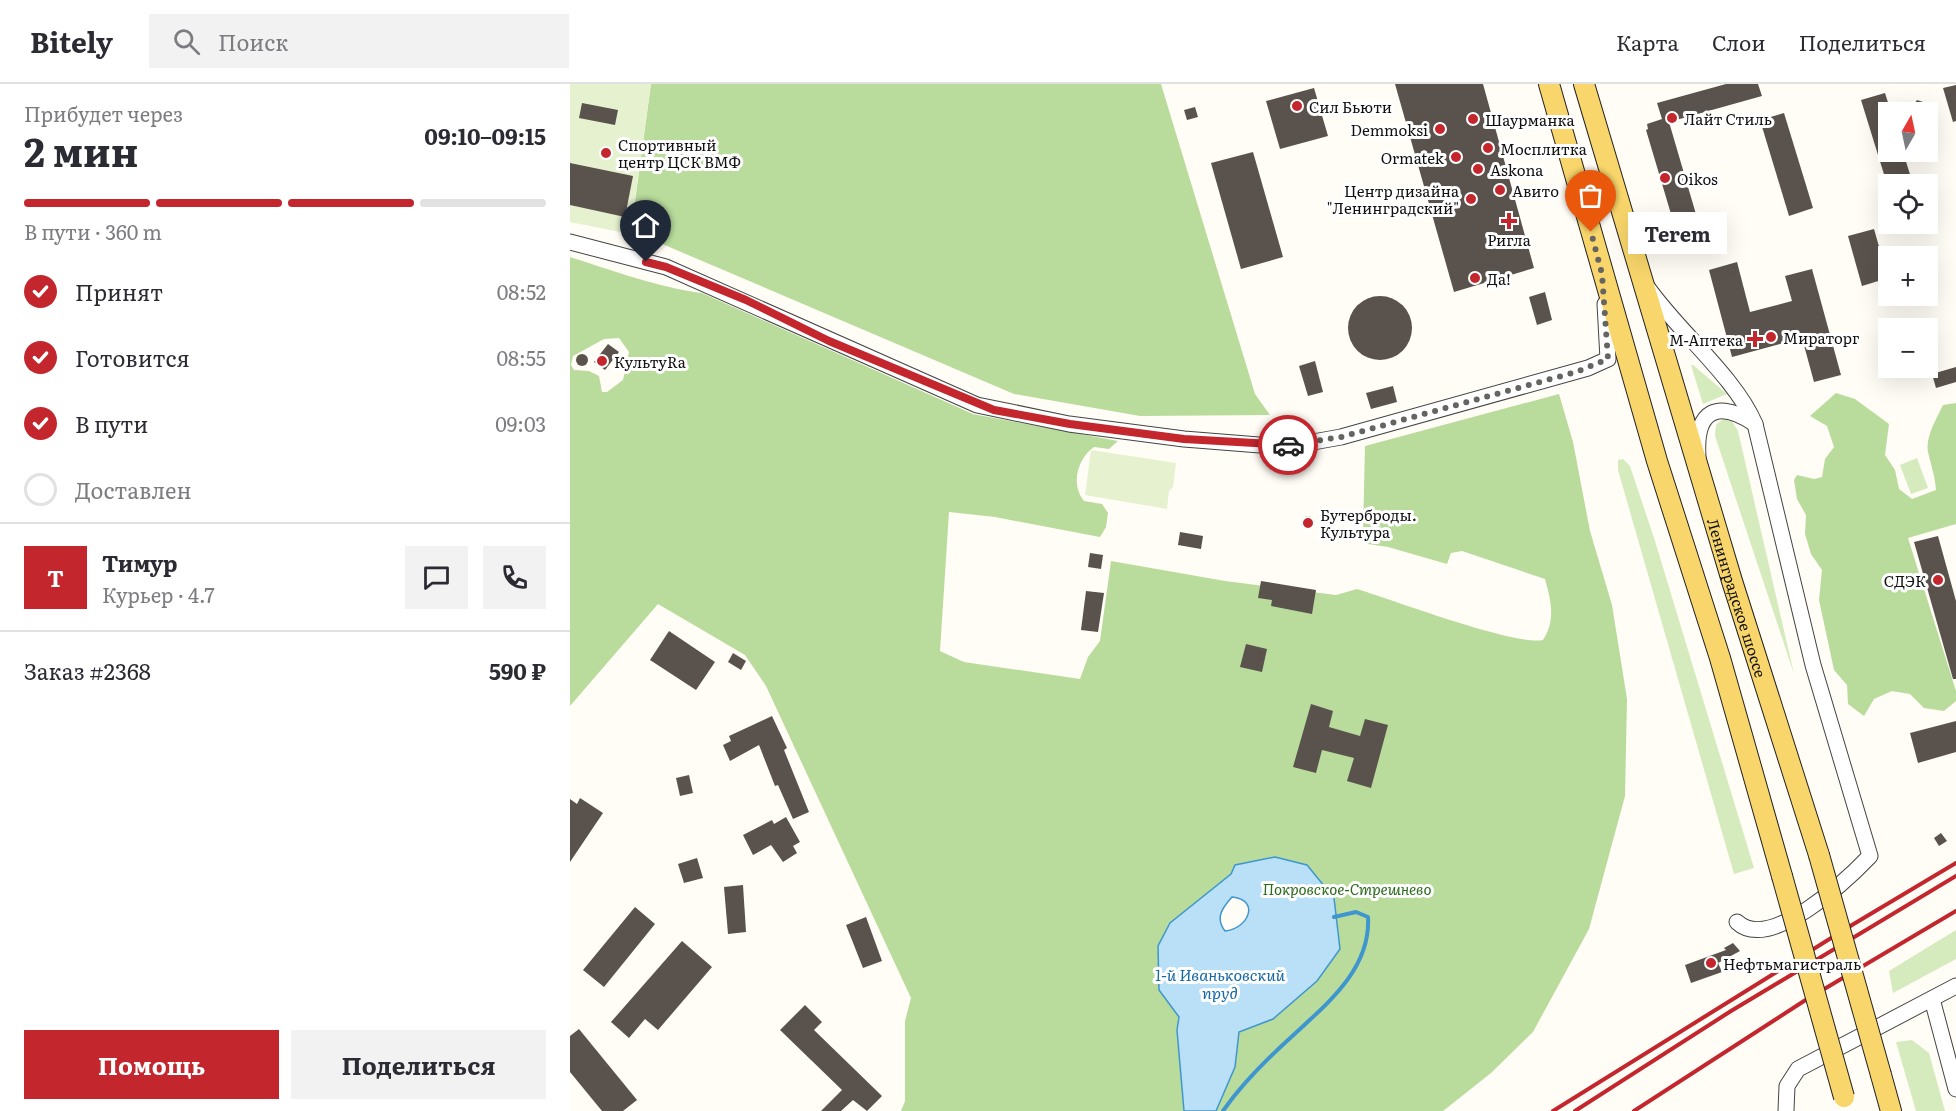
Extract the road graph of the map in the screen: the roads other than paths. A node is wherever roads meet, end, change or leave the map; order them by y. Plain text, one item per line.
1 (1549, 84) edge
2 (1584, 84) edge
3 (570, 242) edge
4 (1602, 274) junction
5 (1641, 279) junction
6 (1755, 424) junction
7 (1699, 475) junction
8 (1737, 922) dead end
9 (1956, 986) edge
10 (1932, 999) junction
11 (1956, 1089) edge
12 (1846, 1104) edge
13 (1786, 1111) edge
14 (1891, 1111) edge

1 - 4 main road
2 - 5 main road, Ленинградское шоссе
3 - 4 street
4 - 12 main road, bridge
5 - 6 street
5 - 7 main road, Ленинградское шоссе
6 - 7 street
6 - 8 street
7 - 14 main road, Ленинградское шоссе, bridge
9 - 10 street
10 - 11 street
10 - 13 street

